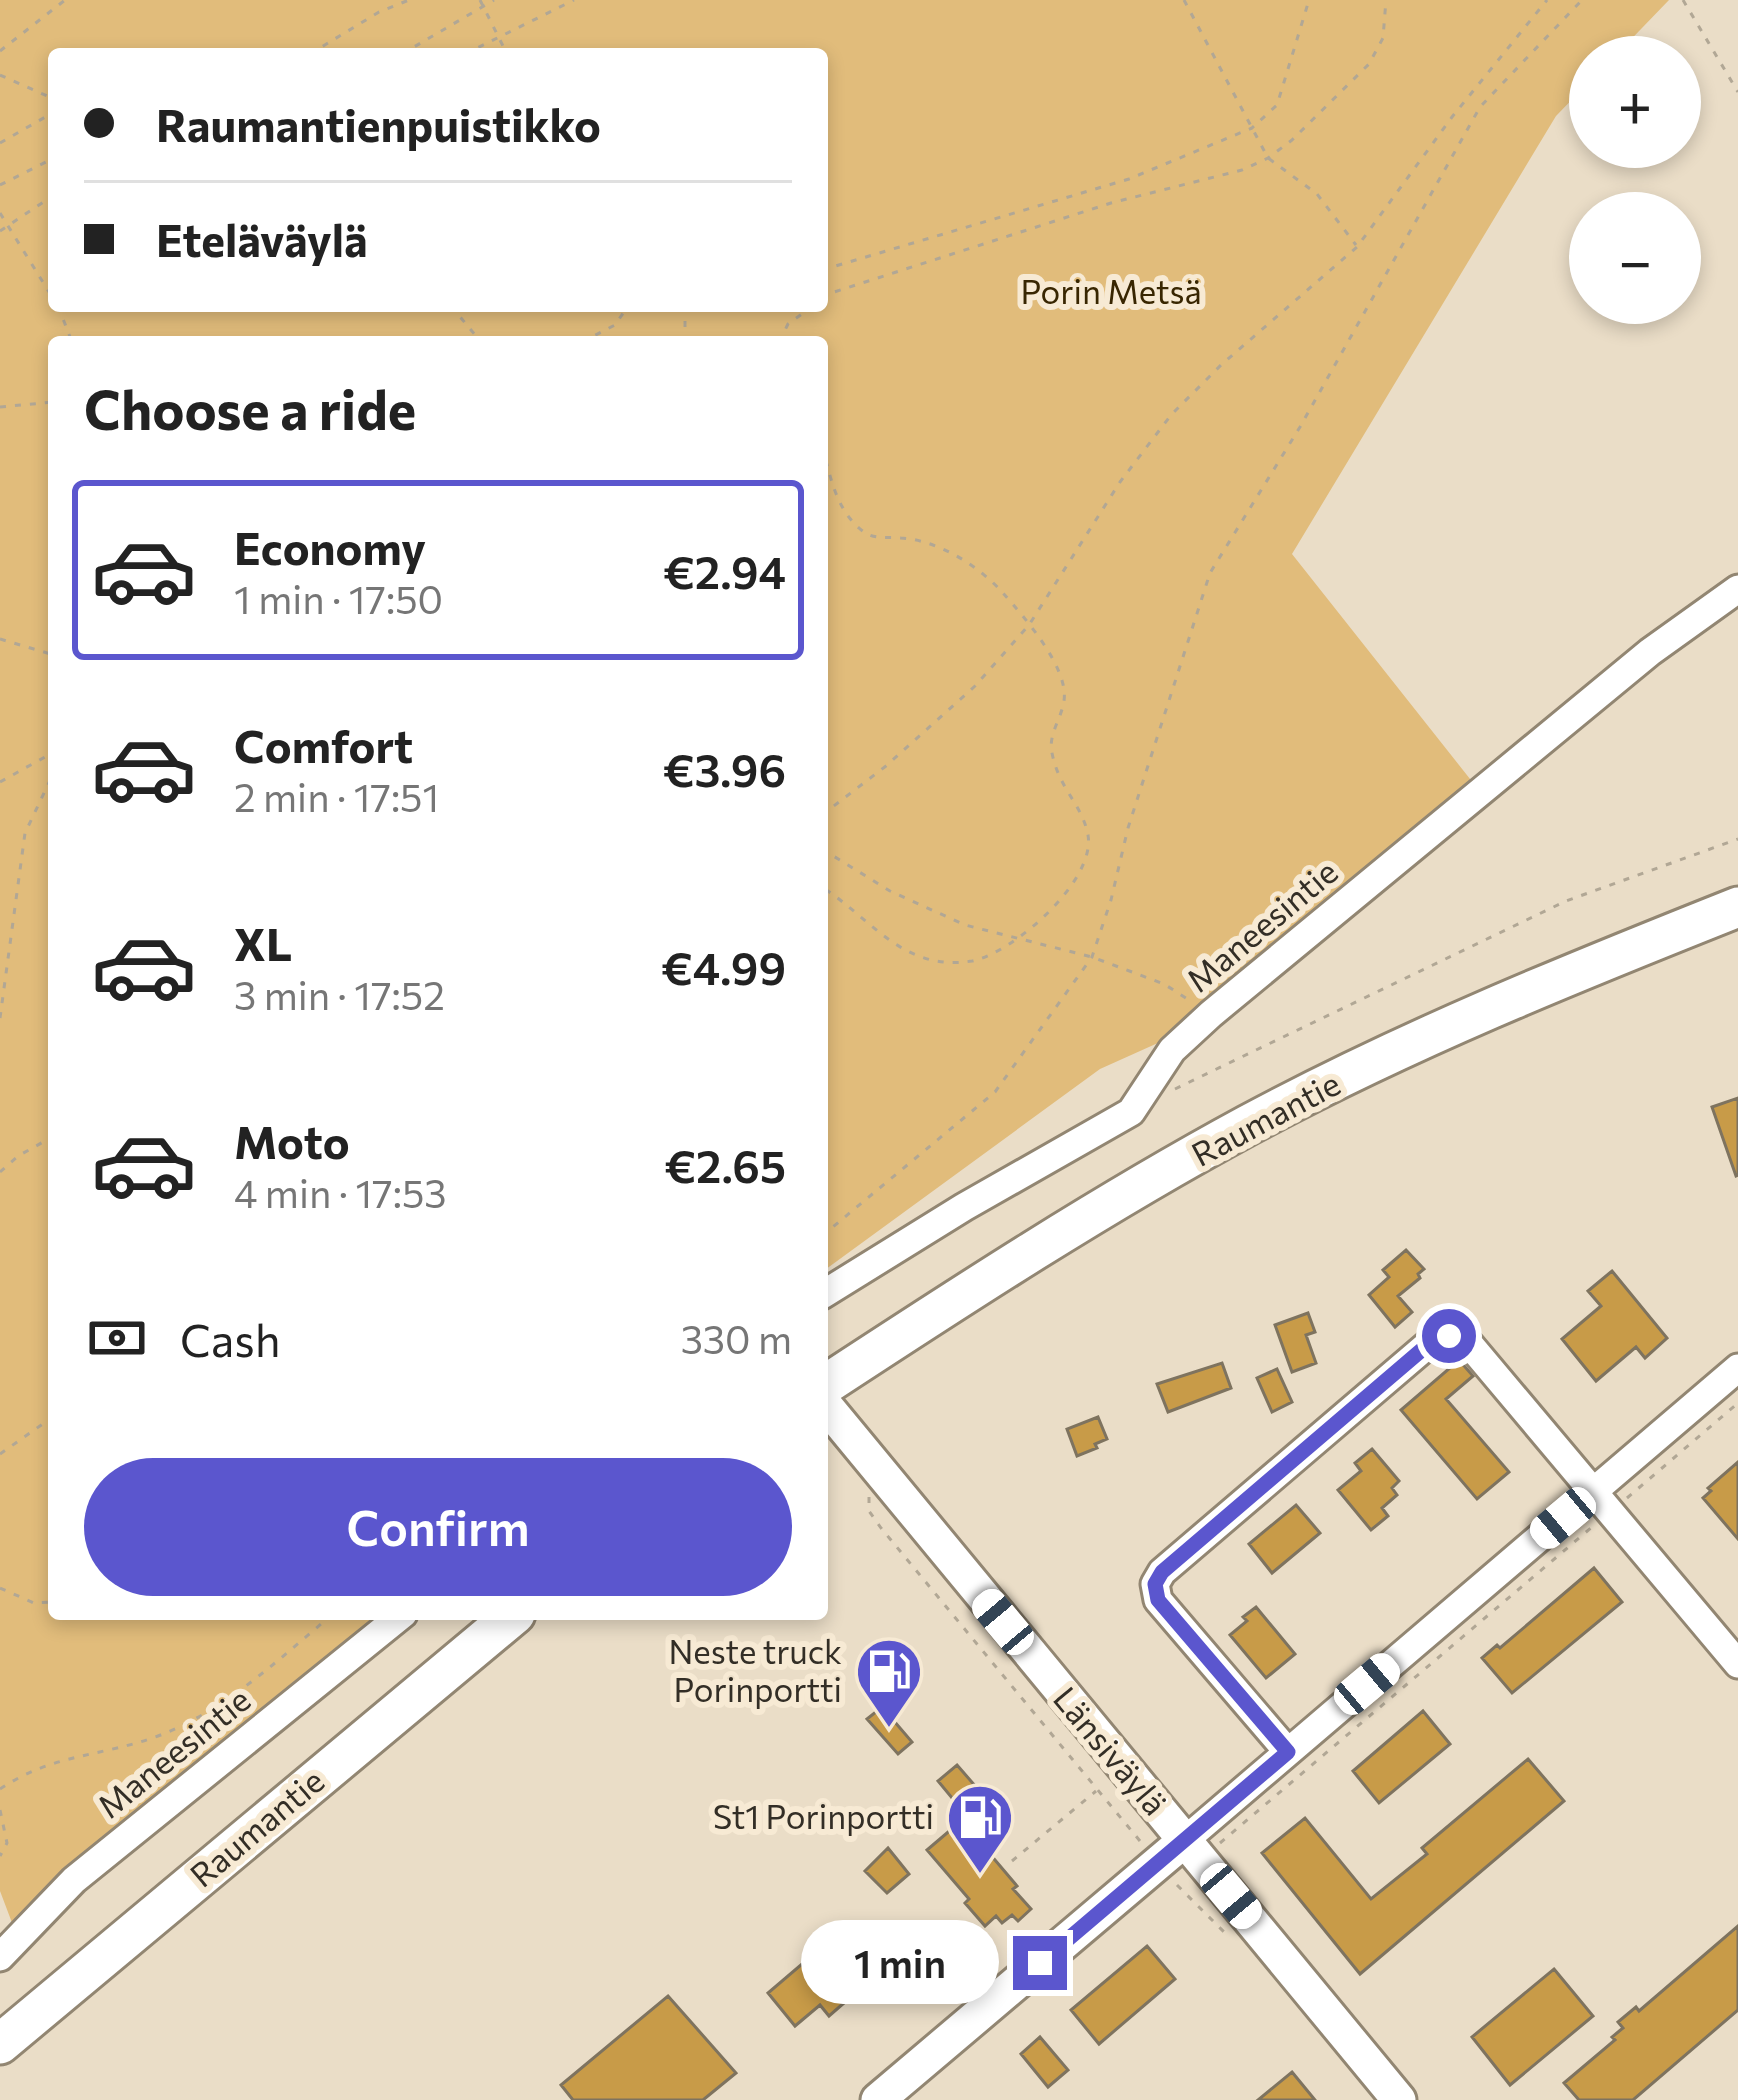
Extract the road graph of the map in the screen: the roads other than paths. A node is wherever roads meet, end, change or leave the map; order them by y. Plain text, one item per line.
1 (1738, 589) edge
2 (1738, 907) edge
3 (828, 1291) edge
4 (1738, 1368) edge
5 (828, 1383) edge
6 (828, 1409) edge
7 (1602, 1502) junction
8 (396, 1620) edge
9 (508, 1620) edge
10 (1738, 1664) edge
11 (1288, 1752) junction
12 (1192, 1850) junction
13 (0, 1957) edge
14 (0, 2044) edge
15 (878, 2100) edge
16 (1399, 2100) edge

1 - 3 street, Maneesintie
2 - 5 highway, Raumantie
4 - 7 street
6 - 12 main road, Länsiväylä
7 - 10 street
7 - 11 street
7 - 11 street
8 - 13 street, Maneesintie
9 - 14 highway, Raumantie
11 - 12 street
12 - 15 main road
12 - 16 main road, Länsiväylä

